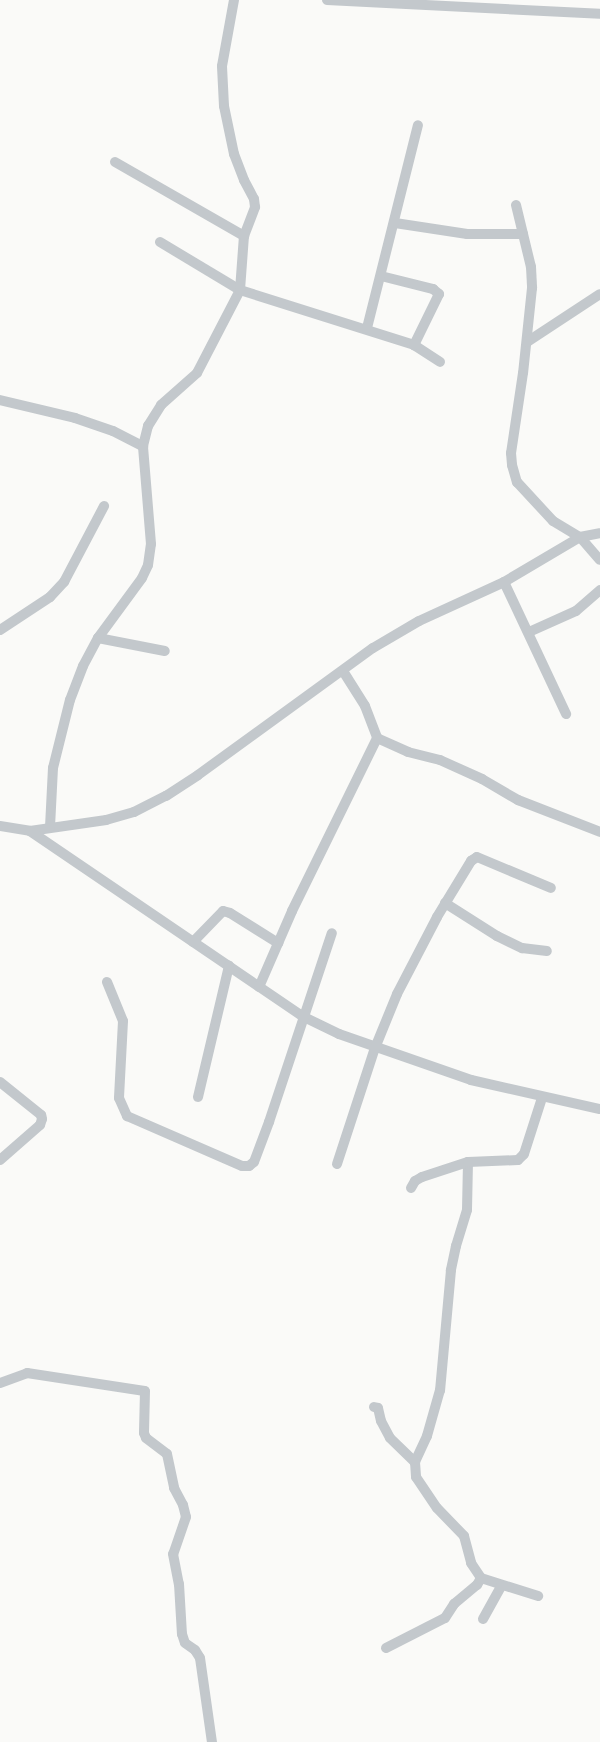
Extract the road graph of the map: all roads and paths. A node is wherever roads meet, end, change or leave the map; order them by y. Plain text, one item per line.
1 (234, 0) edge
2 (327, 0) edge
3 (600, 14) edge
4 (418, 125) dead end
5 (115, 162) dead end
6 (516, 205) dead end
7 (395, 222) junction
8 (524, 234) junction
9 (244, 236) junction
10 (160, 242) dead end
11 (381, 276) junction
12 (240, 290) junction
13 (600, 294) edge
14 (367, 328) junction
15 (526, 342) junction
16 (414, 345) junction
17 (440, 362) dead end
18 (0, 400) edge
19 (143, 446) junction
20 (104, 506) dead end
21 (600, 532) edge
22 (580, 537) junction
23 (600, 560) edge
24 (504, 582) junction
25 (600, 590) edge
26 (0, 630) edge
27 (529, 632) junction
28 (98, 638) junction
29 (165, 651) dead end
30 (343, 671) junction
31 (566, 714) dead end
32 (377, 738) junction
33 (0, 826) edge
34 (50, 827) junction
35 (30, 831) junction
36 (600, 832) edge
37 (550, 888) dead end
38 (446, 903) junction
39 (332, 933) dead end
40 (192, 942) junction
41 (278, 944) junction
42 (547, 951) dead end
43 (229, 966) junction
44 (107, 982) dead end
45 (259, 987) junction
46 (304, 1017) junction
47 (375, 1048) junction
48 (0, 1082) edge
49 (198, 1098) dead end
50 (542, 1098) junction
51 (600, 1109) edge
52 (0, 1160) edge
53 (468, 1162) junction
54 (337, 1164) dead end
55 (411, 1188) dead end
56 (0, 1383) edge
57 (374, 1407) dead end
58 (415, 1462) junction
59 (481, 1578) junction
60 (501, 1586) junction
61 (538, 1596) dead end
62 (483, 1619) dead end
63 (386, 1648) dead end
64 (212, 1742) edge

1 - 9 street
2 - 3 street
4 - 7 street
5 - 9 street
6 - 8 street
7 - 8 street
7 - 11 street
8 - 15 street
9 - 12 street
10 - 12 street
11 - 14 street
11 - 16 street
12 - 14 street
12 - 19 street
13 - 15 street
14 - 16 street
15 - 22 street
16 - 17 street
18 - 19 street
19 - 28 street
20 - 26 street
21 - 22 street
22 - 23 street
22 - 24 street
24 - 27 street
24 - 30 street
25 - 27 street
27 - 31 street
28 - 29 street
28 - 34 street
30 - 32 street
30 - 34 street
32 - 36 street
32 - 41 street
33 - 35 street
34 - 35 street
35 - 40 street
37 - 38 street
38 - 42 street
38 - 47 street
39 - 46 street
40 - 41 street
40 - 43 street
41 - 45 street
43 - 45 street
43 - 49 street
44 - 46 street
45 - 46 street
46 - 47 street
47 - 50 street
47 - 54 street
48 - 52 street
50 - 51 street
50 - 53 street
53 - 55 street
53 - 58 street
56 - 64 street
57 - 58 street
58 - 59 street
59 - 60 street
59 - 63 street
60 - 61 street
60 - 62 street

